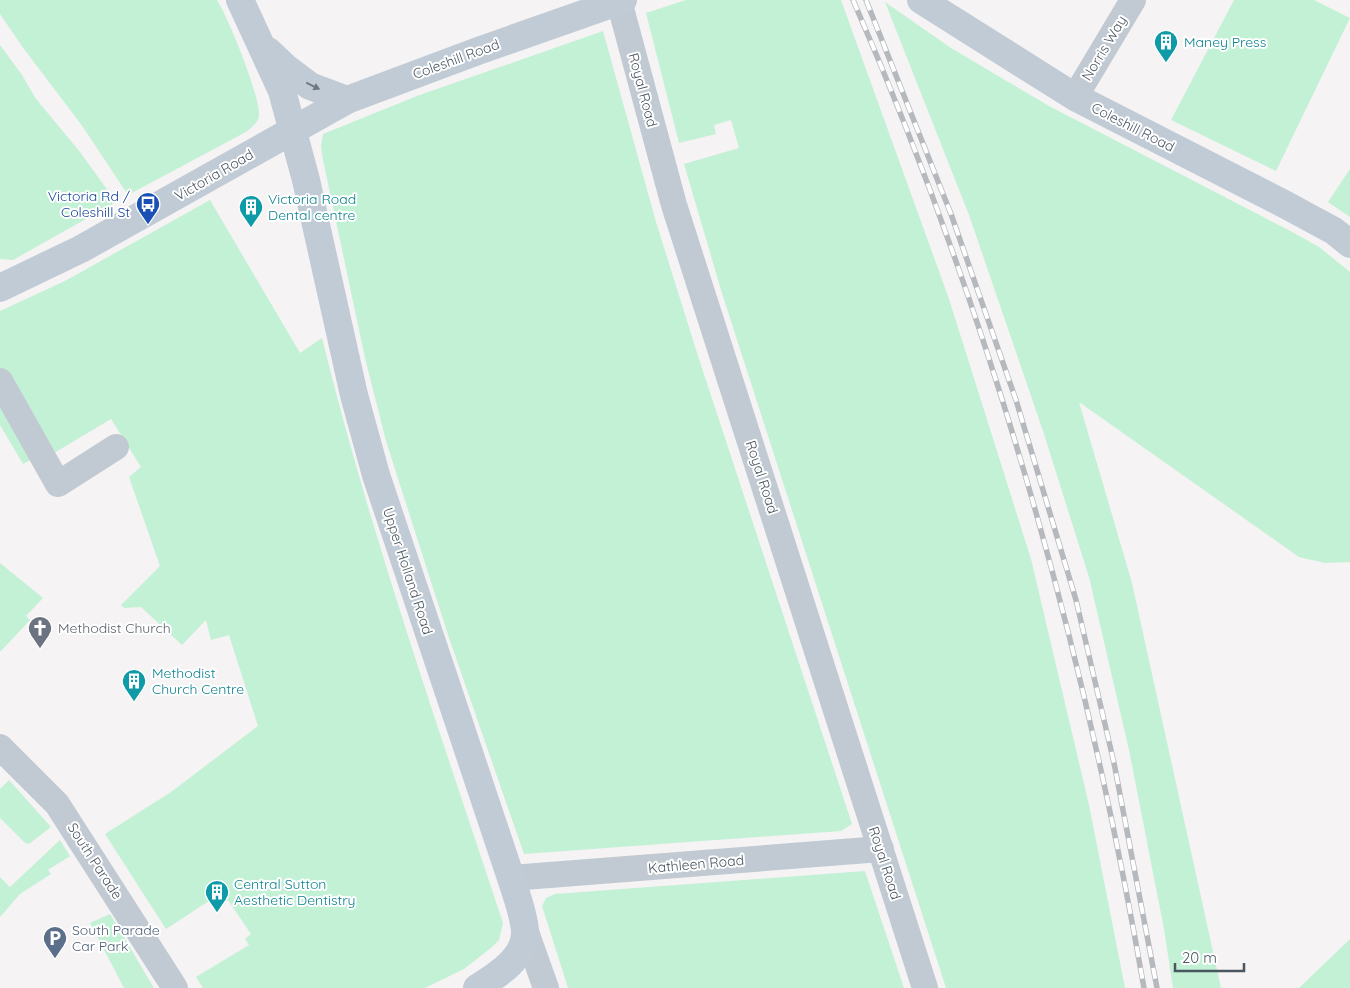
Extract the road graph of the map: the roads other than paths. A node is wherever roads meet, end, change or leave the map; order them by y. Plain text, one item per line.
1 (240, 0) edge
2 (922, 0) edge
3 (1133, 0) edge
4 (621, 1) edge
5 (262, 45) junction
6 (1075, 97) junction
7 (348, 100) junction
8 (293, 129) junction
9 (1350, 244) edge
10 (0, 276) edge
11 (28, 276) junction
12 (0, 288) edge
13 (0, 381) edge
14 (116, 447) dead end
15 (0, 747) edge
16 (881, 849) junction
17 (512, 881) junction
18 (526, 932) junction
19 (175, 988) edge
20 (476, 988) edge
21 (546, 988) edge
22 (925, 988) edge

1 - 5 street, Upper Holland Road
2 - 6 street, Coleshill Road
3 - 6 street, Norris Way
4 - 7 street, Coleshill Road
4 - 16 street, Royal Road
5 -> 7 street
5 - 8 street, Upper Holland Road
6 - 9 street, Coleshill Road
7 - 8 street, Coleshill Road
8 - 11 street, Victoria Road
8 - 17 street, Upper Holland Road
10 - 11 street, Victoria Road
11 - 12 street, Victoria Road
13 - 14 street
15 - 19 street, South Parade
16 - 17 street, Kathleen Road
16 - 22 street, Royal Road
17 - 18 street, Upper Holland Road
18 - 20 street
18 - 21 street

